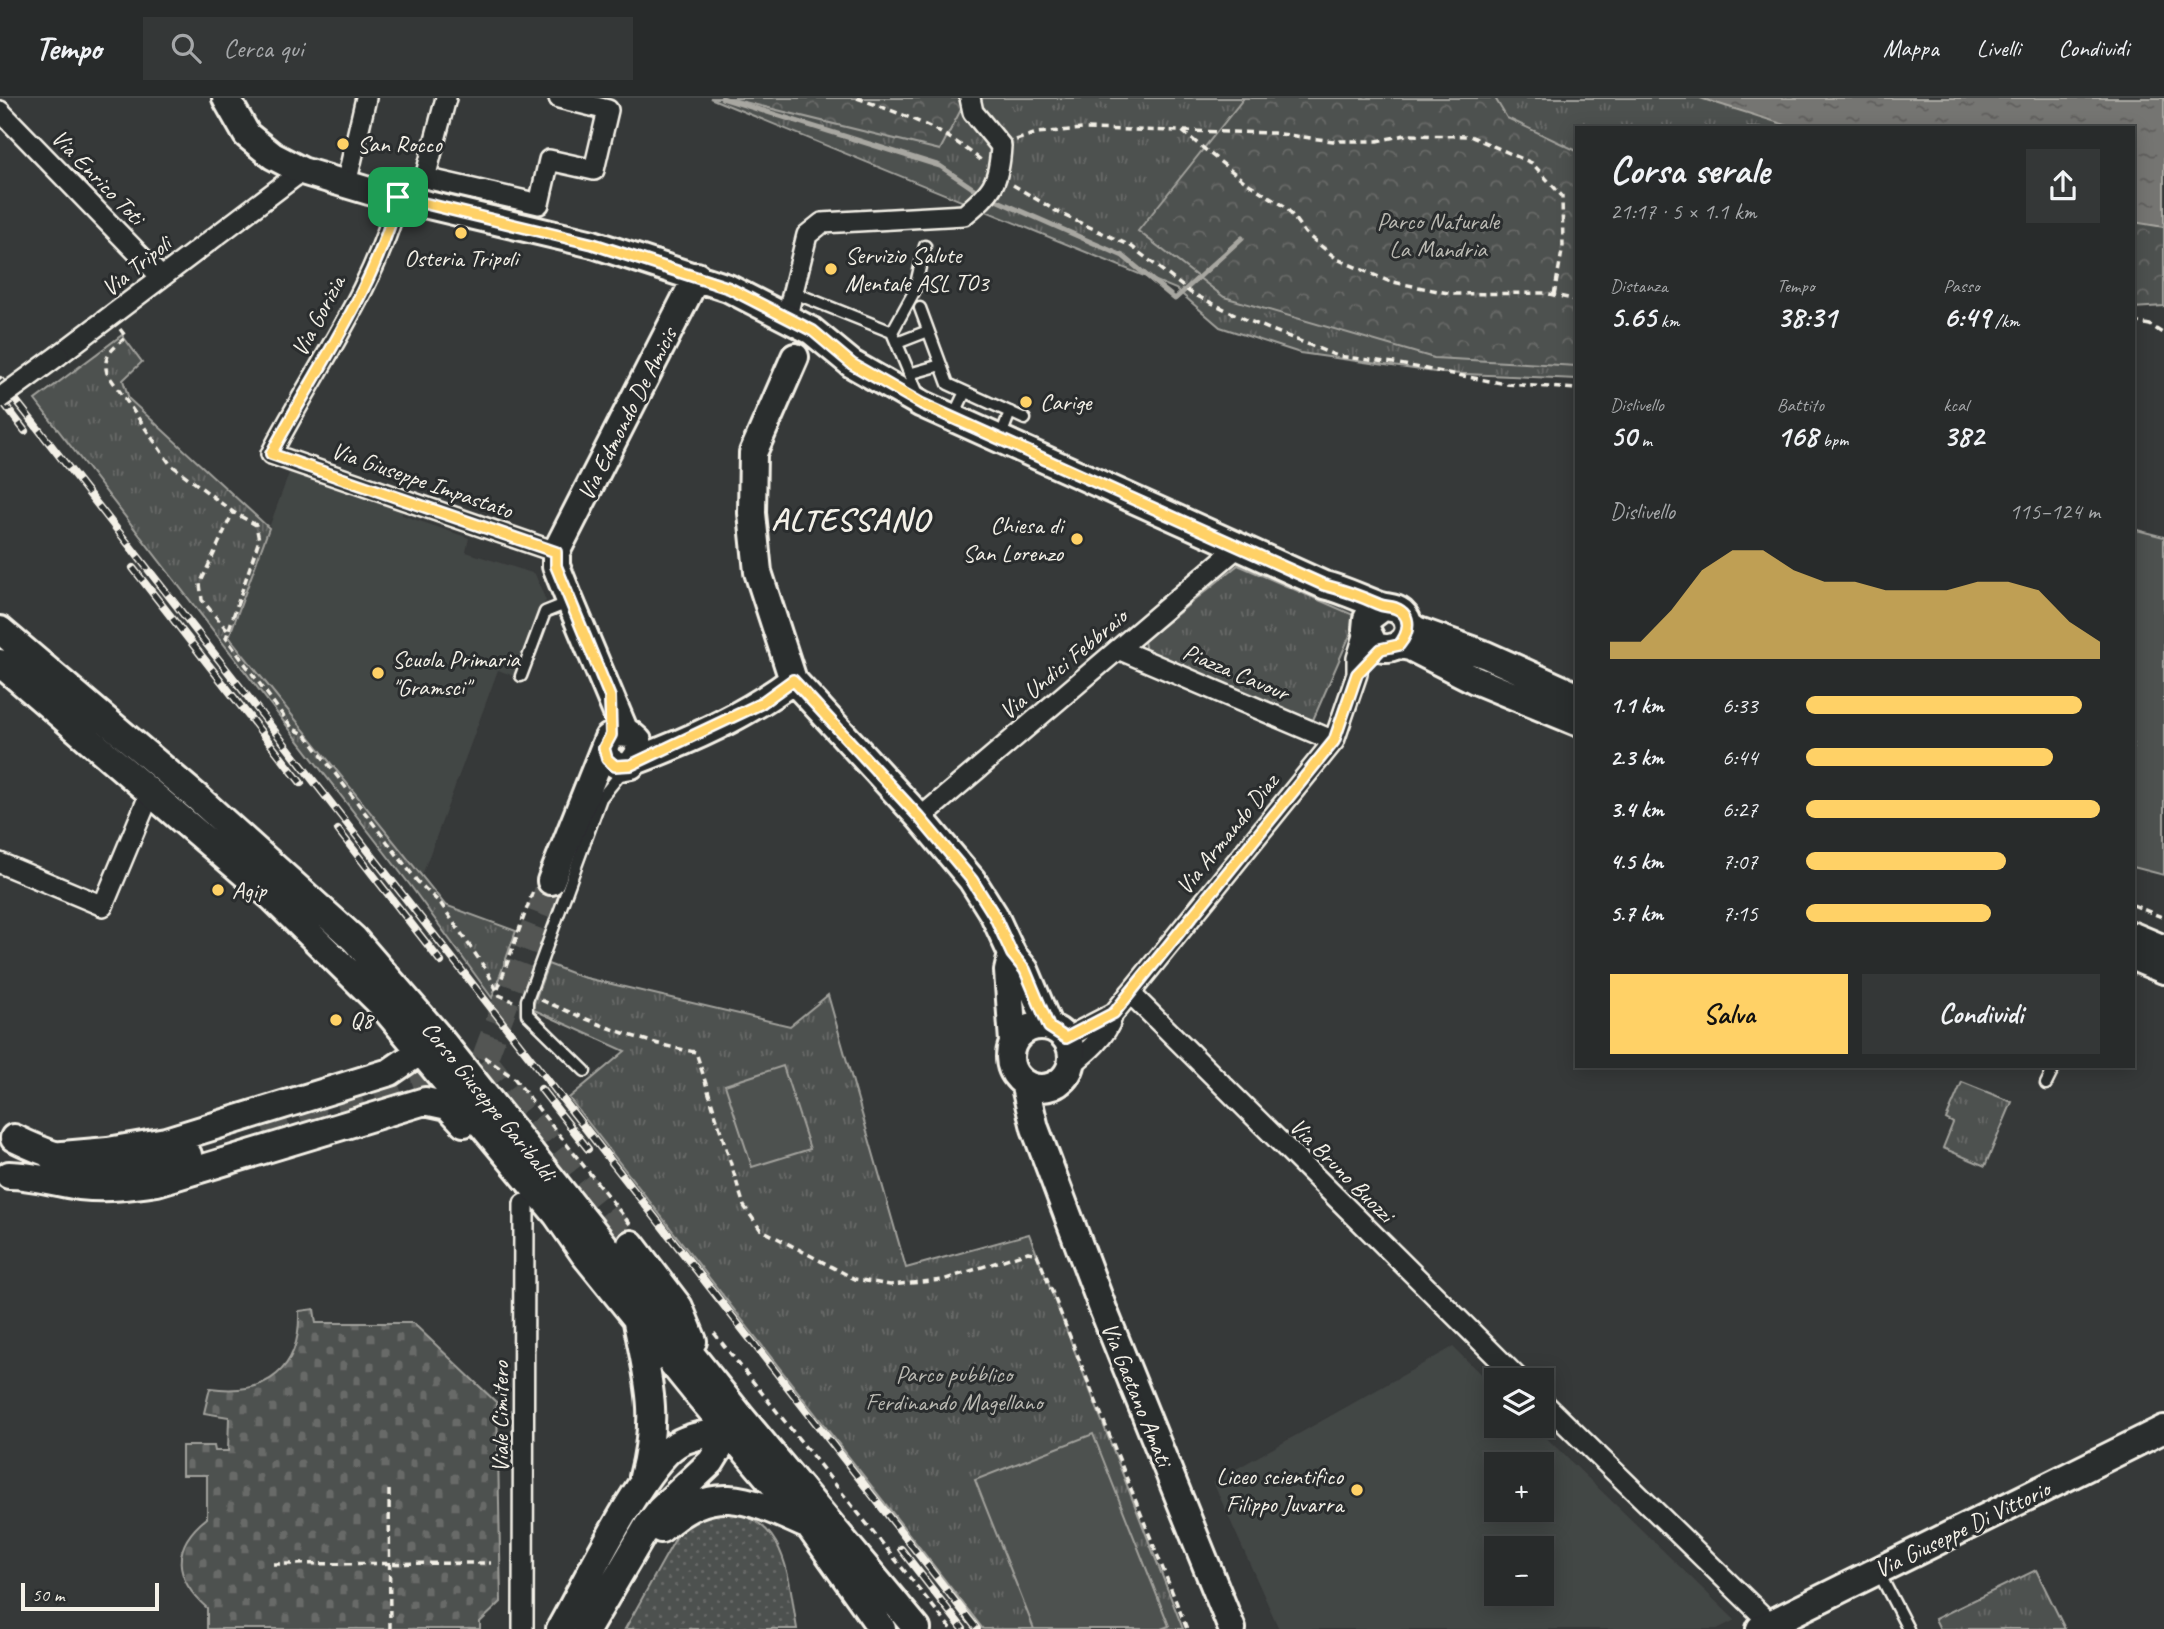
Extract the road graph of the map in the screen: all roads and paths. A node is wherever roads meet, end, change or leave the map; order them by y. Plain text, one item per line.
1 (226, 98) edge
2 (366, 98) edge
3 (446, 98) edge
4 (559, 98) edge
5 (857, 98) edge
6 (970, 98) edge
7 (0, 111) edge
8 (1182, 131) junction
9 (1001, 145) junction
10 (302, 171) junction
11 (998, 178) junction
12 (346, 184) junction
13 (398, 197) junction
14 (925, 246) dead end
15 (160, 276) junction
16 (697, 276) junction
17 (1554, 295) junction
18 (1575, 303) edge
19 (920, 308) dead end
20 (2135, 322) edge
21 (116, 324) dead end
22 (928, 331) junction
23 (799, 334) junction
24 (2164, 334) edge
25 (894, 337) junction
26 (941, 365) junction
27 (909, 374) junction
28 (1575, 389) edge
29 (965, 392) junction
30 (0, 398) edge
31 (922, 404) junction
32 (1010, 412) junction
33 (953, 418) junction
34 (1025, 419) dead end
35 (1000, 439) junction
36 (271, 454) joint
37 (233, 512) junction
38 (1238, 547) junction
39 (556, 552) junction
40 (570, 601) junction
41 (1384, 629) junction
42 (0, 630) edge
43 (227, 631) junction
44 (1118, 649) junction
45 (0, 663) edge
46 (521, 676) dead end
47 (793, 680) junction
48 (1575, 695) edge
49 (1575, 721) edge
50 (1334, 741) junction
51 (621, 750) junction
52 (151, 791) junction
53 (920, 818) junction
54 (0, 863) edge
55 (551, 881) tunnel mouth
56 (2135, 906) edge
57 (2164, 918) edge
58 (2135, 937) edge
59 (2164, 949) edge
60 (1012, 954) junction
61 (2135, 958) edge
62 (2164, 971) edge
63 (1130, 993) junction
64 (527, 1000) junction
65 (1114, 1013) junction
66 (1057, 1032) junction
67 (1013, 1042) junction
68 (419, 1052) junction
69 (2054, 1068) edge
70 (585, 1071) dead end
71 (1066, 1073) junction
72 (1024, 1083) junction
73 (2046, 1084) dead end
74 (7, 1130) edge
75 (264, 1132) tunnel mouth
76 (51, 1156) junction
77 (1048, 1156) junction
78 (4, 1178) edge
79 (524, 1204) junction
80 (557, 1215) junction
81 (631, 1244) tunnel mouth
82 (635, 1317) junction
83 (1508, 1368) edge
84 (706, 1372) junction
85 (1554, 1413) edge
86 (735, 1424) junction
87 (2164, 1429) edge
88 (641, 1485) junction
89 (389, 1490) dead end
90 (809, 1526) junction
91 (626, 1562) junction
92 (390, 1563) junction
93 (491, 1563) dead end
94 (272, 1564) dead end
95 (1878, 1570) junction
96 (1765, 1626) edge
97 (390, 1629) edge
98 (523, 1629) edge
99 (560, 1629) edge
100 (587, 1629) edge
101 (882, 1629) edge
102 (917, 1629) edge
103 (1187, 1629) edge
104 (1232, 1629) edge
105 (1908, 1629) edge

1 - 10 street
2 - 12 street
3 - 4 street
5 - 11 path
6 - 9 street
7 - 15 street, Via Enrico Toti
8 - 9 path
8 - 17 path
8 - 17 path
9 - 11 street
10 - 12 street
10 - 15 street, Via Tripoli
11 - 23 street
11 - 28 path
12 - 13 street
13 - 16 street
13 - 36 street, Via Gorizia
14 - 25 lane
15 - 30 street, Via Tripoli, bridge
16 - 23 street
16 - 39 street, Via Edmondo De Amicis
17 - 18 path
19 - 22 lane
20 - 24 path
21 - 37 path
22 - 25 lane
22 - 26 lane
23 - 25 lane
23 - 31 street
23 - 47 street
25 - 27 lane
26 - 27 lane
26 - 29 lane
27 - 31 lane
29 - 32 lane
29 - 33 lane
31 - 33 street
32 - 34 lane
32 - 35 lane
33 - 35 street
35 - 38 street
36 - 39 street, Via Giuseppe Impastato
37 - 43 path
37 - 43 path
38 - 41 street
38 - 44 street, Via Undici Febbraio
39 - 40 street
40 - 46 lane
40 - 51 street
41 - 48 street
41 - 49 street
41 - 50 street, Via Armando Diaz
42 - 84 street, Corso Giuseppe Garibaldi
43 - 64 path
44 - 50 street, Piazza Cavour
44 - 53 street, Via Undici Febbraio
45 - 52 street, Corso Giuseppe Garibaldi
47 - 51 street
47 - 53 street
50 - 63 street, Via Armando Diaz
51 - 55 street
51 - 64 lane
52 - 54 street
52 - 68 street, Corso Giuseppe Garibaldi
53 - 60 street
56 - 57 path
58 - 59 street
60 - 66 street
60 - 67 street
61 - 62 street
63 - 65 street, Via Armando Diaz
63 - 83 street, Via Bruno Buozzi
64 - 70 lane
64 - 103 path
65 - 66 street, Via Armando Diaz
65 - 71 street, Via Armando Diaz
66 - 67 street
66 - 71 street
67 - 72 street
68 - 76 street
68 - 80 street, Corso Giuseppe Garibaldi
69 - 73 lane
71 - 72 street
71 - 77 street, Via Gaetano Amati
72 - 77 street, Via Gaetano Amati
74 - 76 street
74 - 78 street
75 - 76 street
77 - 104 street, Via Gaetano Amati
78 - 79 street
79 - 80 street
79 - 98 street, Viale Cimitero
80 - 82 street, Corso Giuseppe Garibaldi
81 - 84 street
82 - 86 street, Corso Giuseppe Garibaldi
82 - 88 street
84 - 86 street, Corso Giuseppe Garibaldi
85 - 96 street
86 - 88 street
86 - 90 street, Corso Giuseppe Garibaldi
86 - 91 street
86 - 102 street, Corso Giuseppe Garibaldi
87 - 95 street, Via Giuseppe Di Vittorio
88 - 99 street
89 - 92 path
90 - 91 street
90 - 101 street, Corso Giuseppe Garibaldi
91 - 100 street
92 - 93 path
92 - 94 path
92 - 97 path
95 - 96 street, Via Giuseppe Di Vittorio
95 - 105 lane

